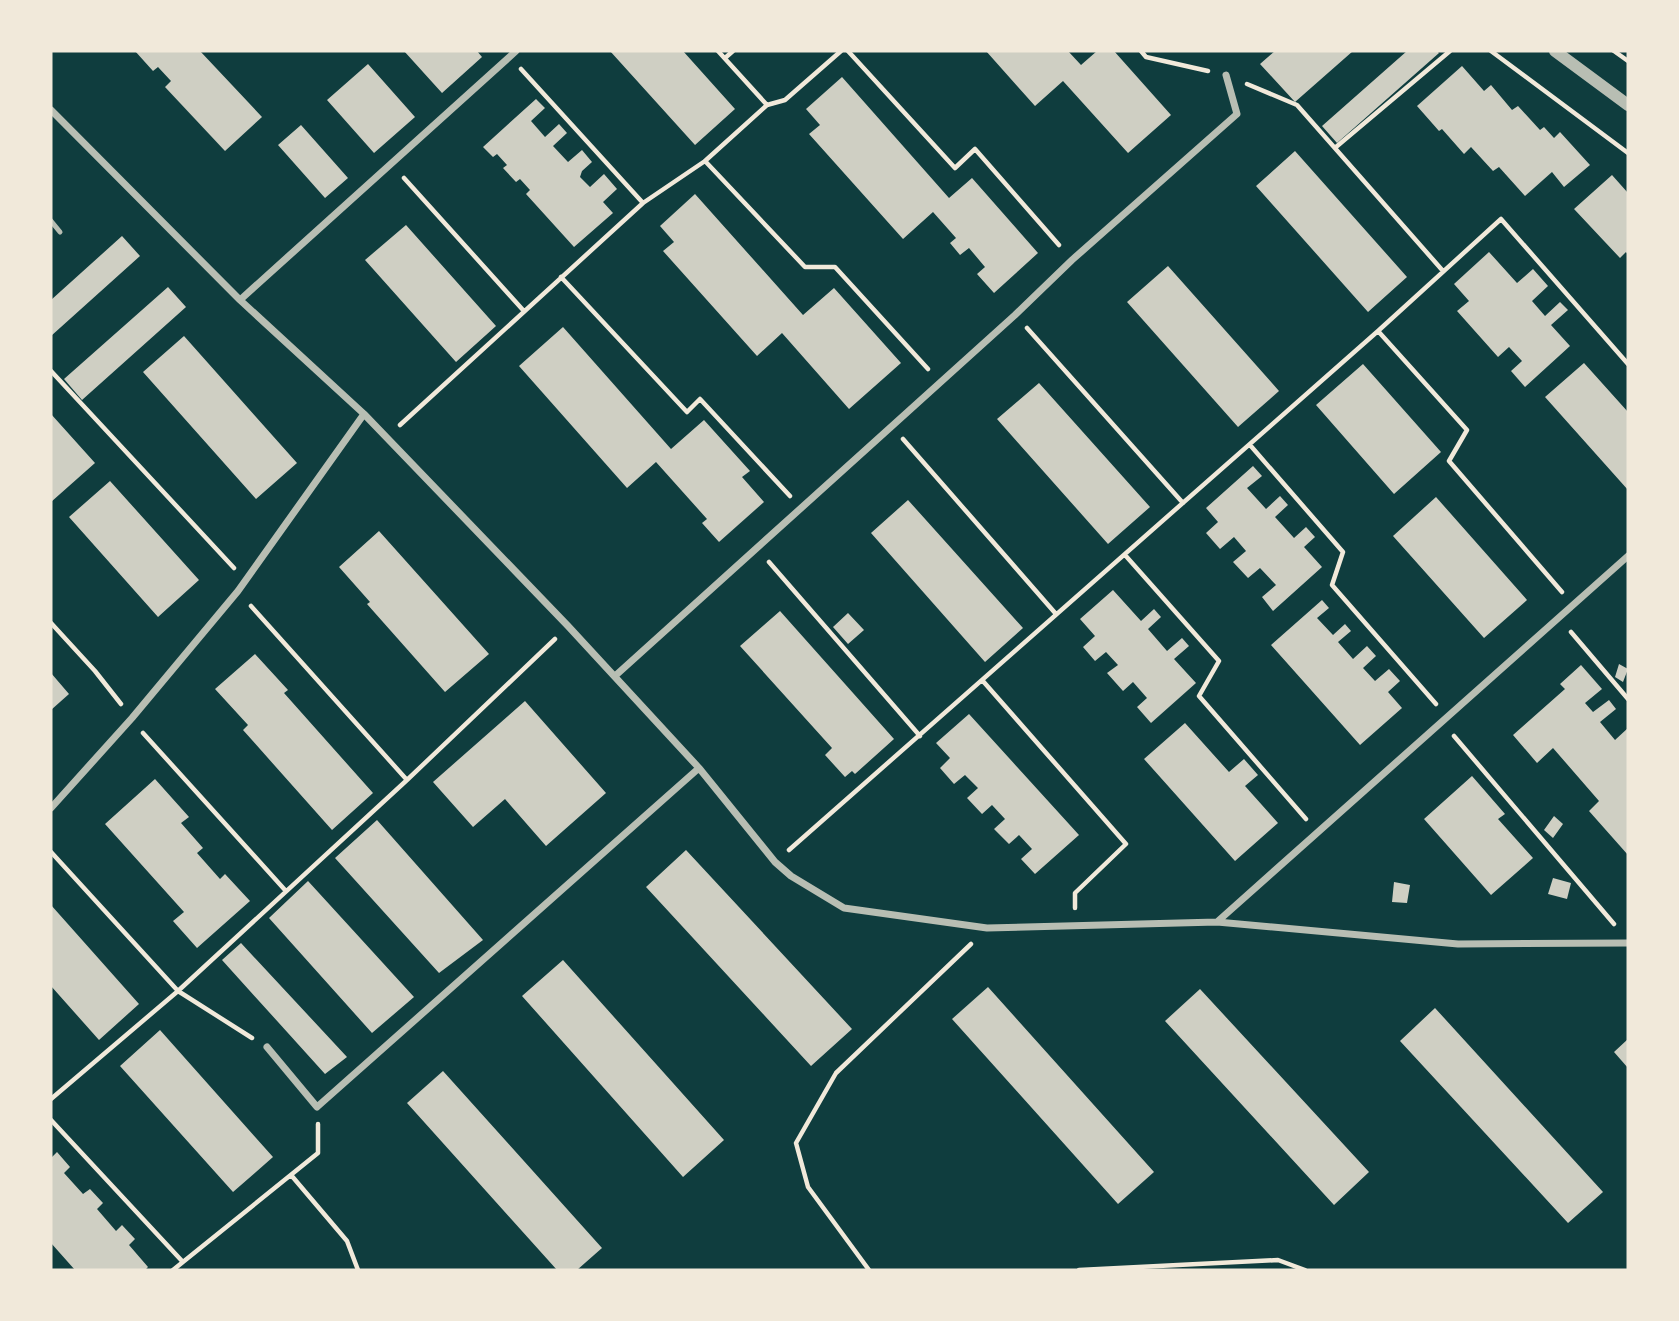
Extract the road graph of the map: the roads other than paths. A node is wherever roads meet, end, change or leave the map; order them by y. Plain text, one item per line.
1 (1555, 51) edge
2 (513, 54) edge
3 (1226, 75) road end
4 (1628, 105) edge
5 (51, 110) edge
6 (51, 221) edge
7 (60, 232) dead end
8 (240, 300) junction
9 (364, 414) junction
10 (1628, 556) edge
11 (615, 676) junction
12 (699, 768) junction
13 (51, 808) edge
14 (1217, 922) junction
15 (1628, 943) edge
16 (267, 1047) road end

1 - 4 street
2 - 8 street
3 - 11 street
5 - 8 street
6 - 7 lane
8 - 9 street
9 - 11 street
9 - 13 street
10 - 14 street
11 - 12 street
12 - 14 street
12 - 16 street
14 - 15 street

